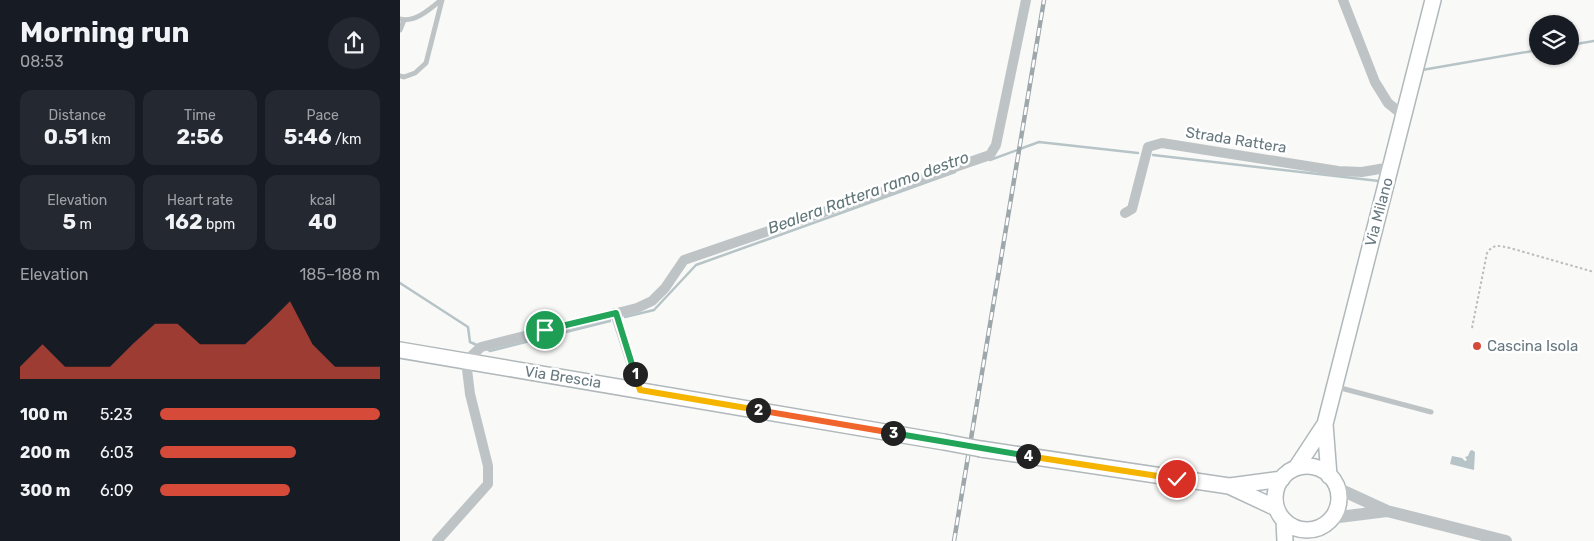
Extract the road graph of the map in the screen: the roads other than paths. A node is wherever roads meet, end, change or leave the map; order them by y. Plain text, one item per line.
1 (441, 0) edge
2 (1026, 0) edge
3 (1342, 0) edge
4 (1433, 0) edge
5 (402, 20) edge
6 (400, 30) edge
7 (400, 76) edge
8 (1404, 116) junction
9 (1391, 167) junction
10 (1125, 213) dead end
11 (616, 313) junction
12 (400, 350) edge
13 (466, 361) junction
14 (1334, 386) junction
15 (640, 390) junction
16 (1431, 412) dead end
17 (1325, 424) junction
18 (1296, 468) junction
19 (1282, 479) junction
20 (1333, 482) junction
21 (1229, 486) junction
22 (1387, 511) junction
23 (1280, 514) junction
24 (1331, 518) junction
25 (1311, 535) edge
26 (437, 541) edge
27 (1286, 541) edge
28 (1506, 541) edge

1 - 5 lane
1 - 7 lane
2 - 11 street
3 - 8 street
4 - 8 main road, Via Milano
5 - 6 lane
8 - 9 main road, Via Milano
9 - 10 street, Strada Rattera
9 - 14 main road, Via Milano
11 - 13 street
11 - 15 street
12 - 13 main road, Via Brescia
13 - 15 main road, Via Brescia
13 - 26 street
14 - 16 lane
14 - 17 main road, Via Milano
15 - 21 main road, Via Brescia, bridge
17 - 18 main road, Via Milano
17 - 20 main road, Via Milano
18 - 19 main road
18 - 20 main road
19 - 21 main road
19 - 23 main road
20 - 22 street
20 - 24 main road
21 - 23 main road
22 - 24 street
22 - 28 street
23 - 25 main road
23 - 27 main road
24 - 25 main road

